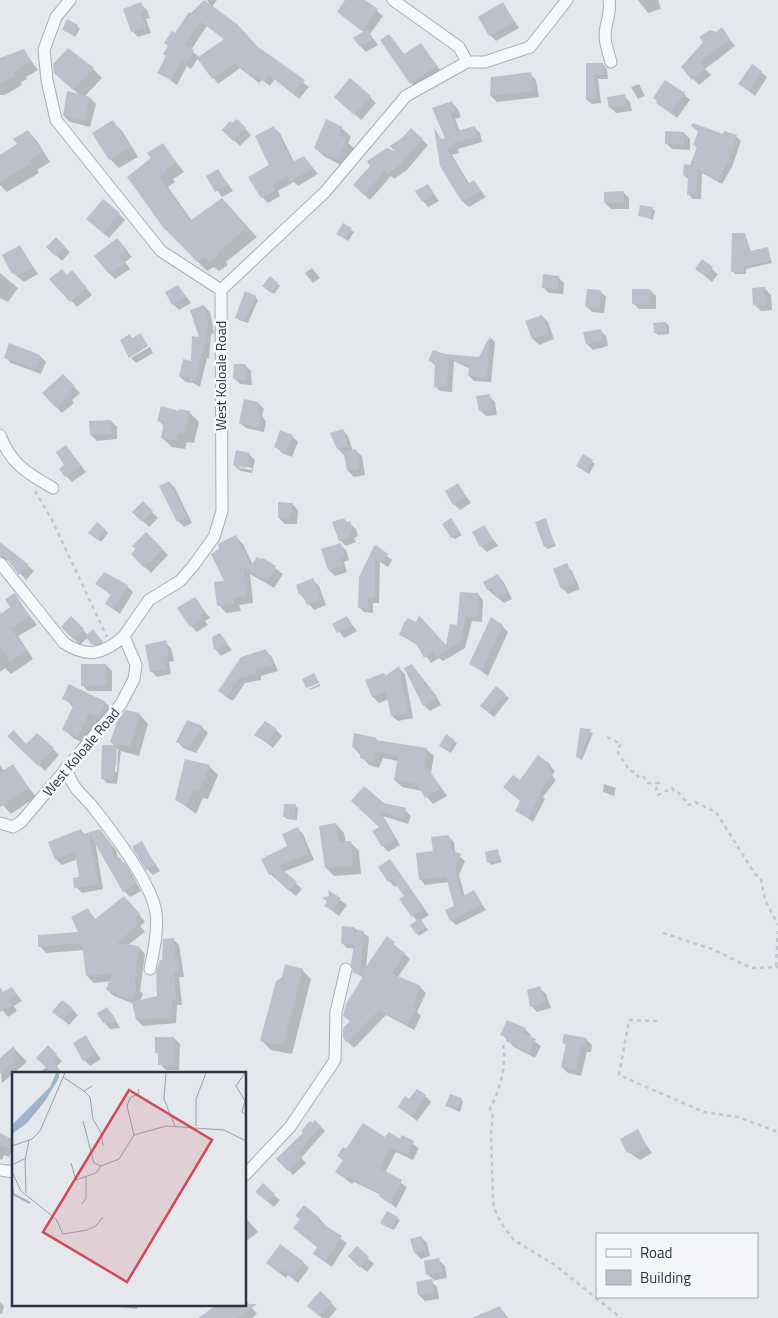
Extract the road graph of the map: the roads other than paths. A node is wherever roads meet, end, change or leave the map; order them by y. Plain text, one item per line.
1 (70, 0) edge
2 (393, 0) edge
3 (567, 0) edge
4 (609, 0) edge
5 (467, 62) junction
6 (612, 62) dead end
7 (221, 290) junction
8 (0, 435) edge
9 (53, 488) dead end
10 (0, 563) edge
11 (124, 636) junction
12 (66, 768) junction
13 (0, 823) edge
14 (150, 969) dead end
15 (346, 969) dead end
16 (246, 1174) edge

1 - 7 street
2 - 5 street
3 - 5 street
4 - 6 street
5 - 7 street
7 - 11 street, West Koloale Road
8 - 9 street
10 - 11 street
11 - 12 street, West Koloale Road
12 - 13 street, West Koloale Road
12 - 14 street
15 - 16 street

